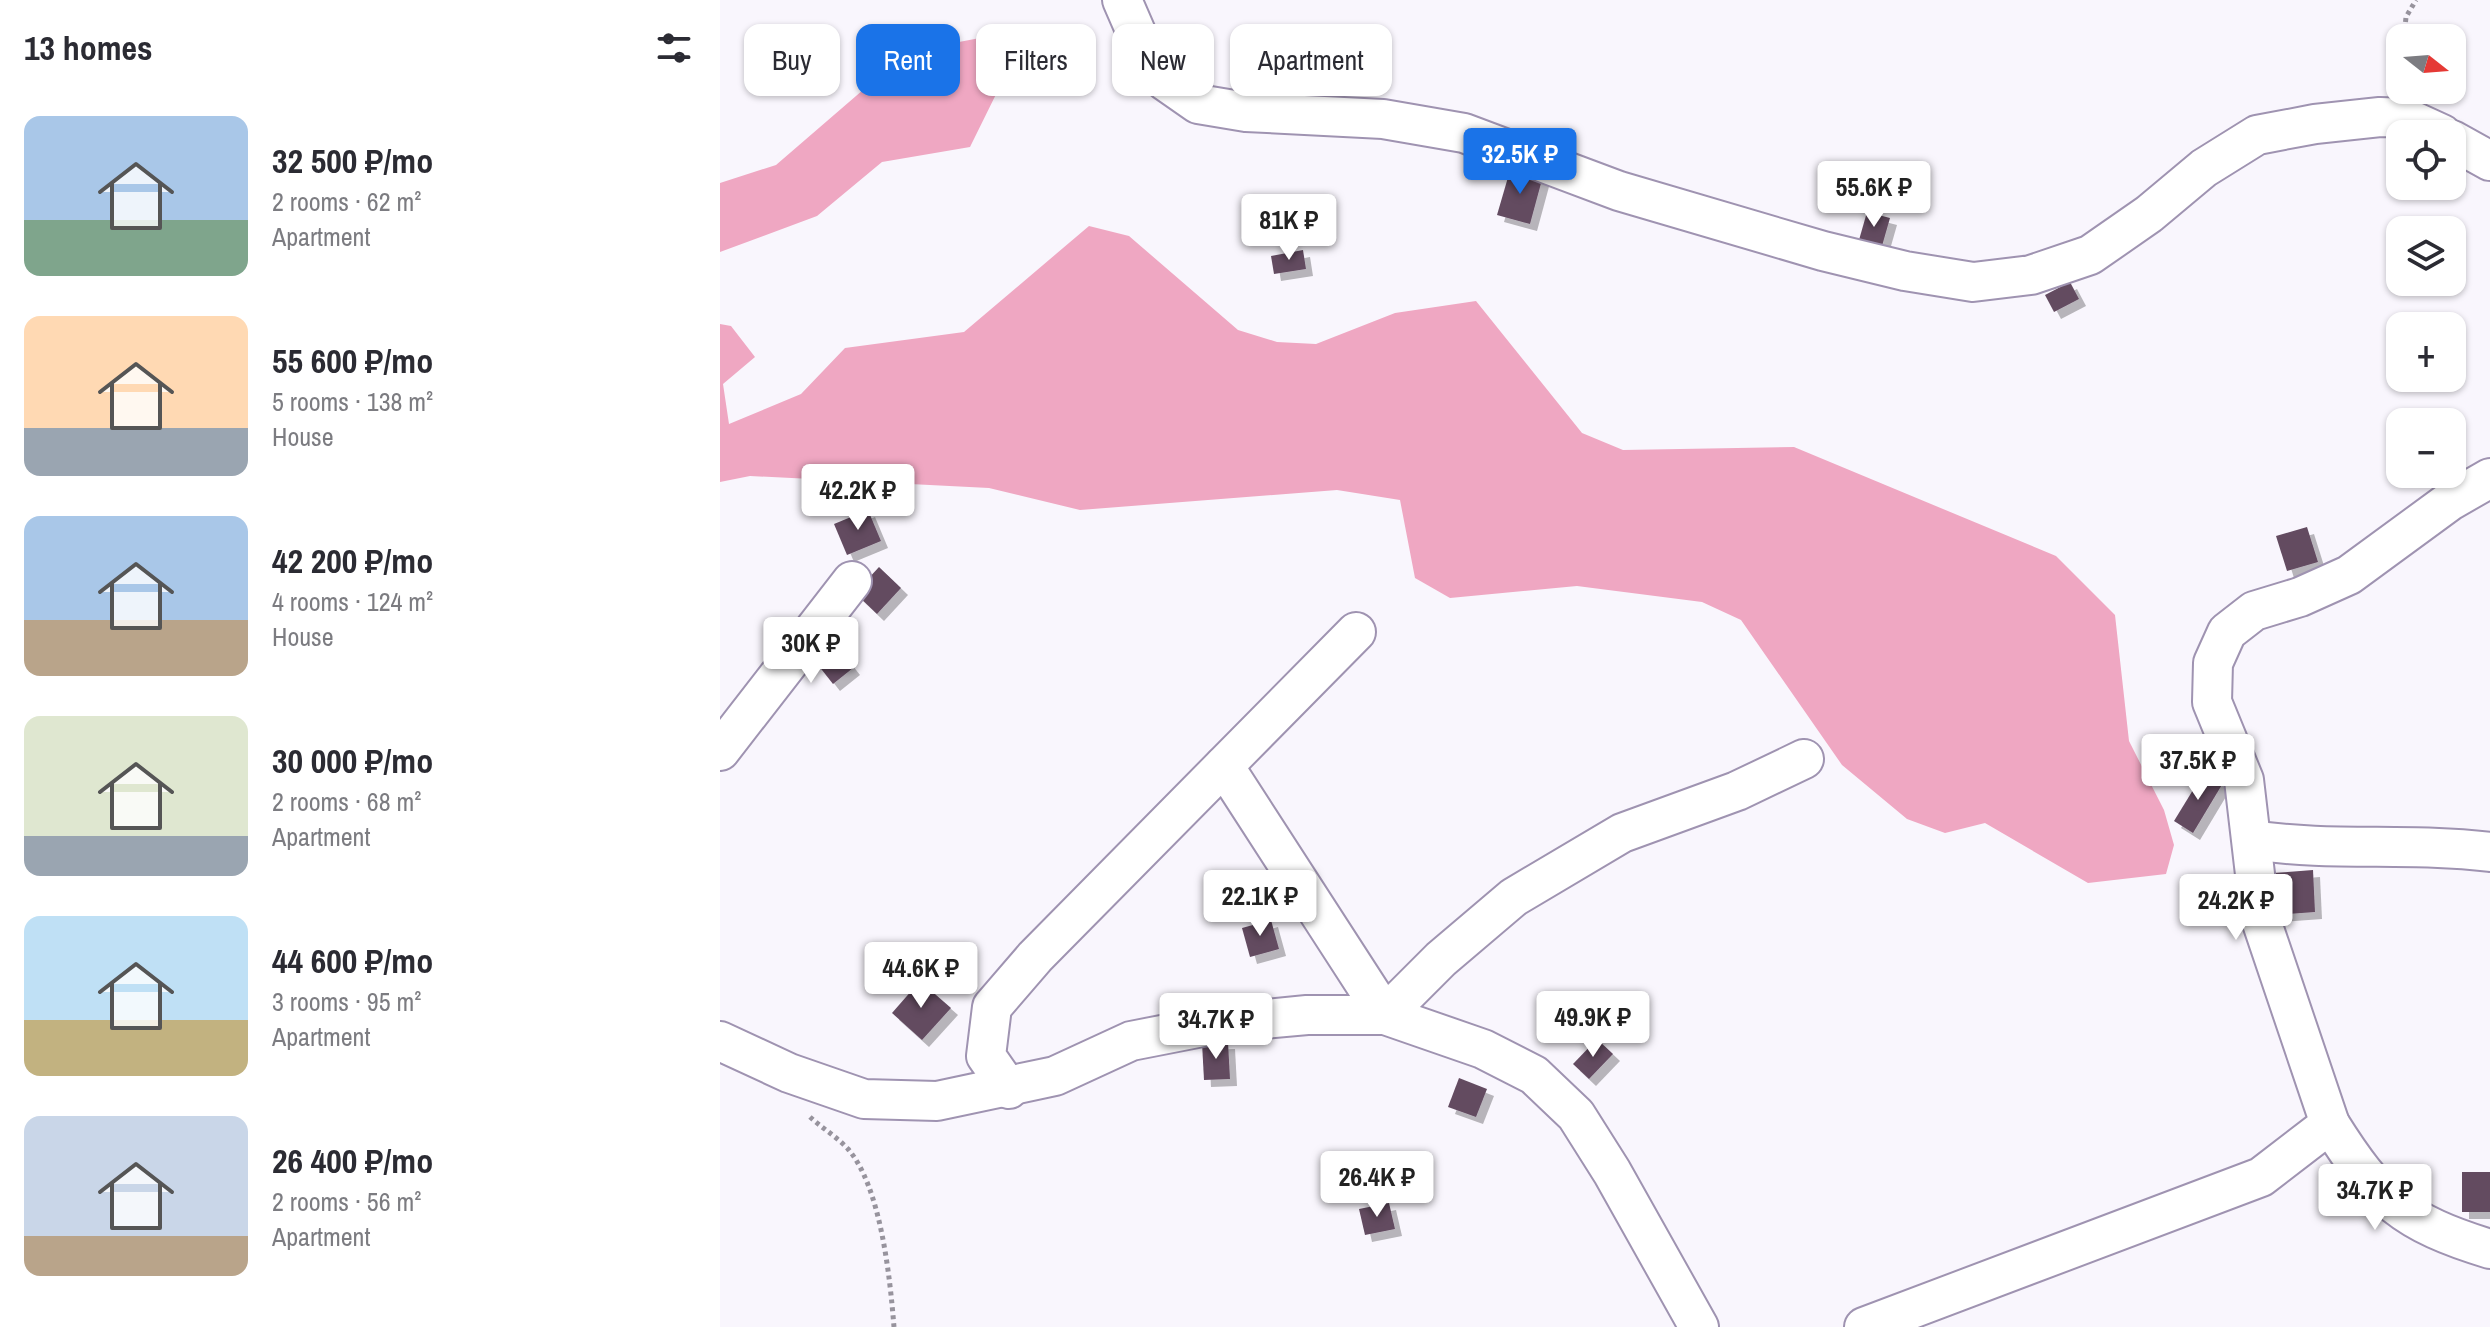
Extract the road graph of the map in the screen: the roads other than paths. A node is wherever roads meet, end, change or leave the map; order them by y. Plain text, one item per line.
1 (1122, 0) edge
2 (2411, 120) edge
3 (2466, 148) edge
4 (2490, 161) edge
5 (2490, 478) edge
6 (852, 581) dead end
7 (1356, 632) dead end
8 (720, 751) edge
9 (1804, 759) dead end
10 (1224, 766) junction
11 (2252, 840) junction
12 (2490, 852) edge
13 (1385, 1015) junction
14 (720, 1041) edge
15 (1009, 1089) junction
16 (2330, 1124) junction
17 (2490, 1249) edge
18 (1699, 1327) edge
19 (1864, 1327) edge

1 - 2 street
3 - 4 street
5 - 11 street
6 - 8 street
7 - 10 street
9 - 13 street
10 - 13 street
10 - 15 street
11 - 12 street
11 - 16 street
13 - 15 street
13 - 18 street
14 - 15 street
16 - 17 street
16 - 19 street

